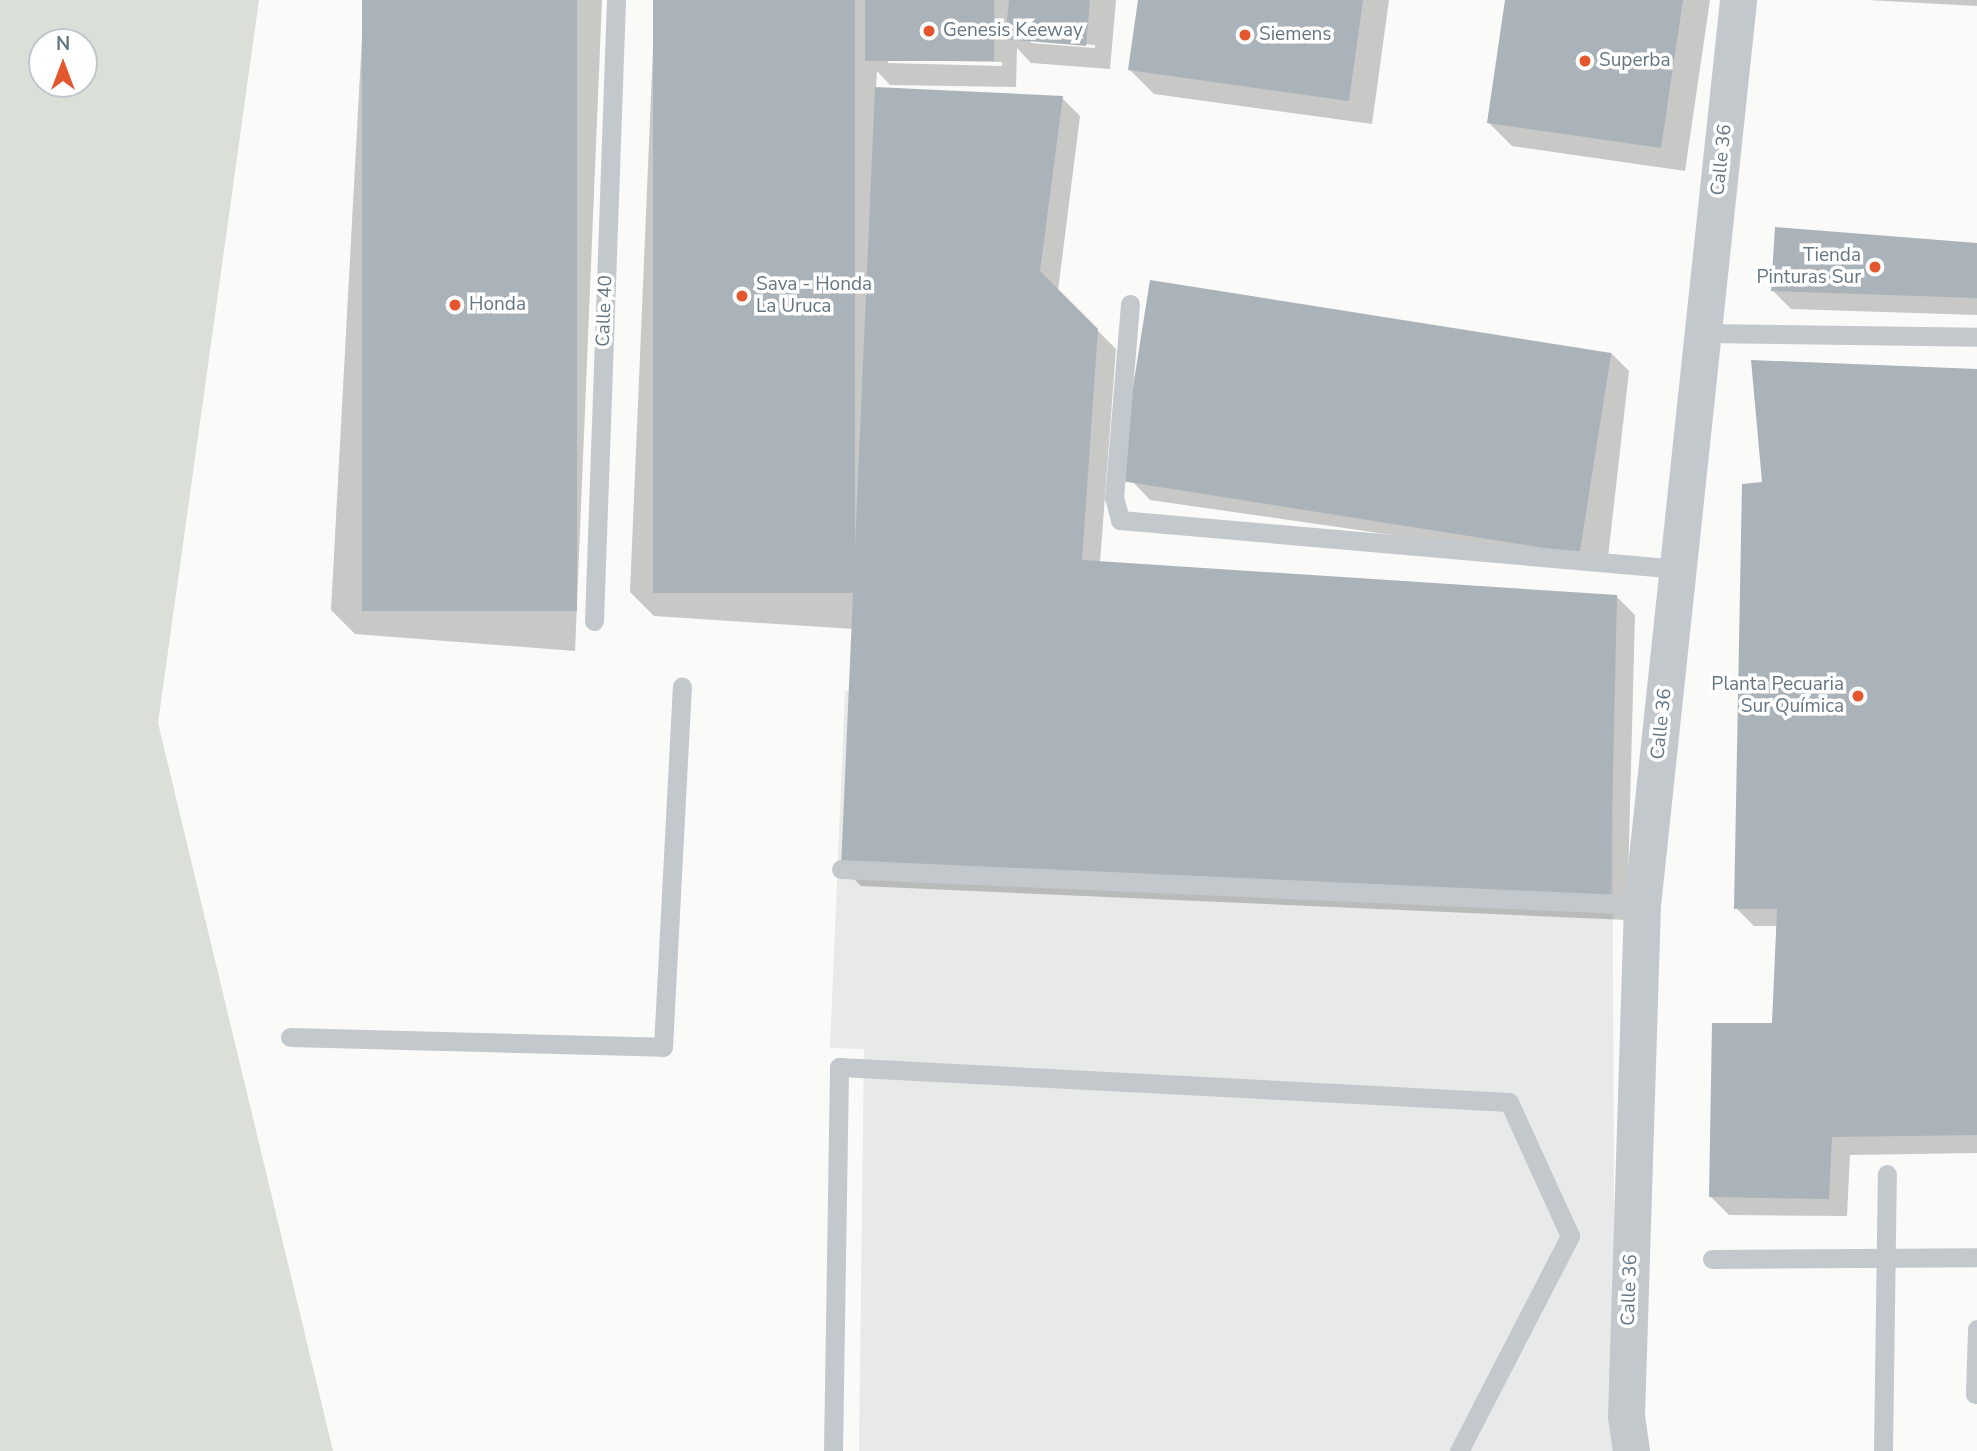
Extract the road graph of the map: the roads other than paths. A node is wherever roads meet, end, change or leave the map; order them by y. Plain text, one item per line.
1 (616, 0) edge
2 (1738, 0) edge
3 (1130, 304) dead end
4 (1704, 333) junction
5 (1977, 337) edge
6 (1679, 569) junction
7 (594, 621) dead end
8 (682, 687) dead end
9 (841, 869) dead end
10 (1642, 905) junction
11 (290, 1037) dead end
12 (1887, 1174) dead end
13 (1977, 1257) edge
14 (1886, 1258) junction
15 (1712, 1259) dead end
16 (1977, 1329) edge
17 (1975, 1394) dead end
18 (833, 1451) edge
19 (1459, 1451) edge
20 (1631, 1451) edge
21 (1883, 1451) edge

1 - 7 lane, Calle 40
2 - 4 street, Calle 36
3 - 6 lane
4 - 5 lane
4 - 6 street, Calle 36
6 - 10 street, Calle 36
8 - 11 lane
9 - 10 lane
10 - 20 street, Calle 36
12 - 14 lane
13 - 14 lane
14 - 15 lane
14 - 21 lane
16 - 17 lane
18 - 19 lane

